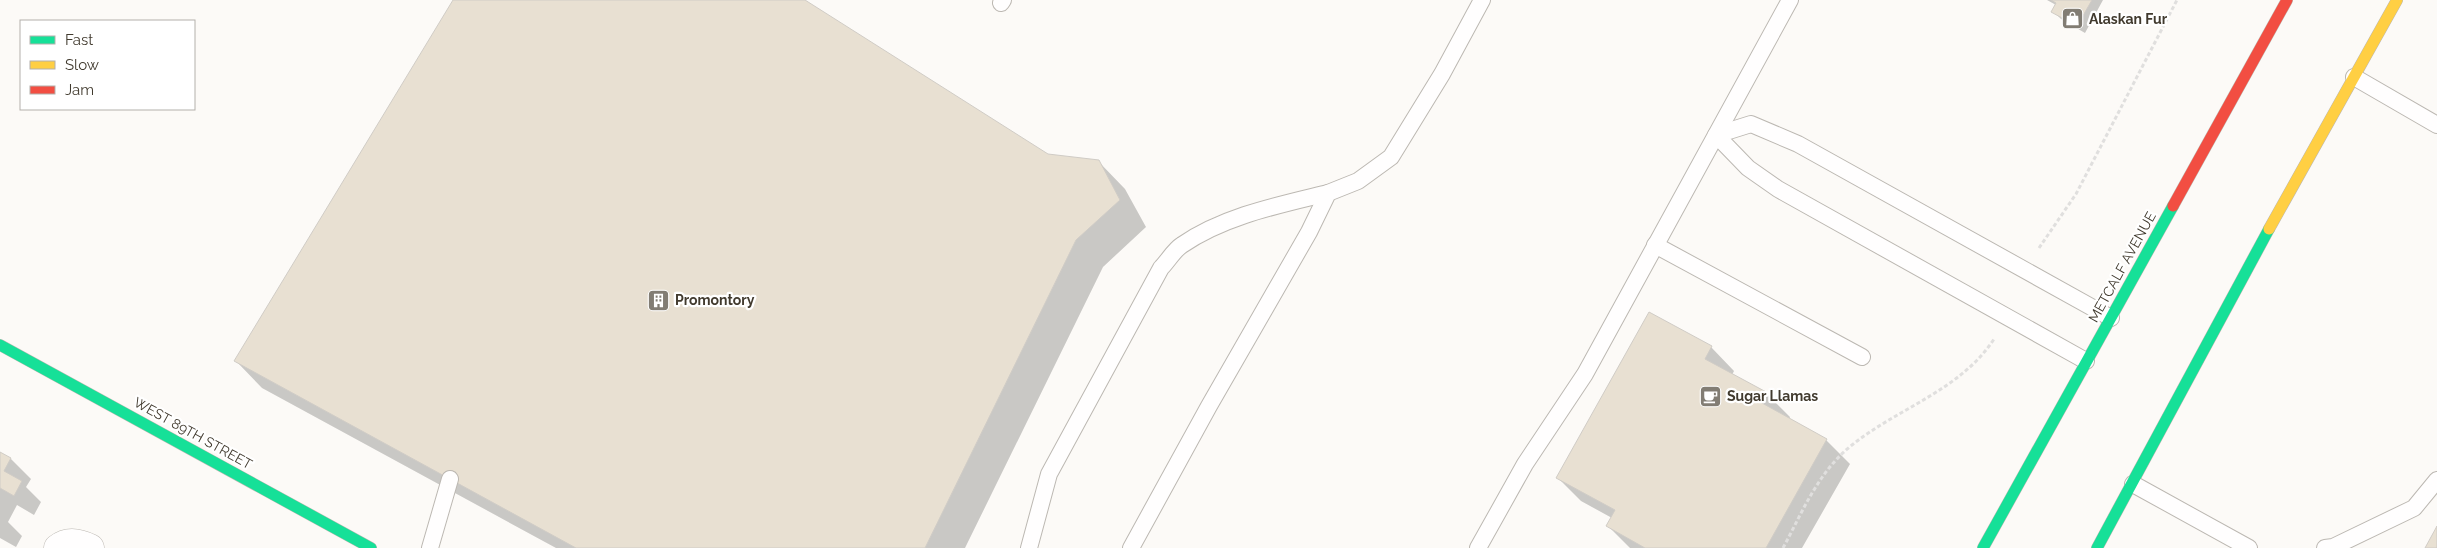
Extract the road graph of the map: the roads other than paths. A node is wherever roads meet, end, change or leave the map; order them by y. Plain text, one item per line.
1 (1482, 0) edge
2 (1790, 0) edge
3 (2287, 0) edge
4 (2397, 0) edge
5 (2354, 77) junction
6 (2437, 125) edge
7 (1716, 135) junction
8 (1328, 193) junction
9 (1655, 246) junction
10 (2111, 318) junction
11 (0, 345) edge
12 (1862, 358) dead end
13 (2086, 361) junction
14 (450, 479) dead end
15 (2437, 480) edge
16 (2133, 484) junction
17 (58, 548) edge
18 (90, 548) edge
19 (371, 548) edge
20 (430, 548) edge
21 (1028, 548) edge
22 (1131, 548) edge
23 (1478, 548) edge
24 (1983, 548) edge
25 (2097, 548) edge
26 (2249, 548) edge
27 (2325, 548) edge

1 - 8 lane
2 - 7 lane
3 - 10 main road, METCALF AVENUE
4 - 5 main road
5 - 6 lane
5 - 16 main road
7 - 9 lane
7 - 10 lane
7 - 13 lane
8 - 21 lane
8 - 22 lane
9 - 12 lane
9 - 23 lane
10 - 13 main road, METCALF AVENUE
11 - 19 main road, WEST 89TH STREET
13 - 24 main road, METCALF AVENUE
14 - 20 lane
15 - 27 lane
16 - 25 main road
16 - 26 lane
17 - 18 street

